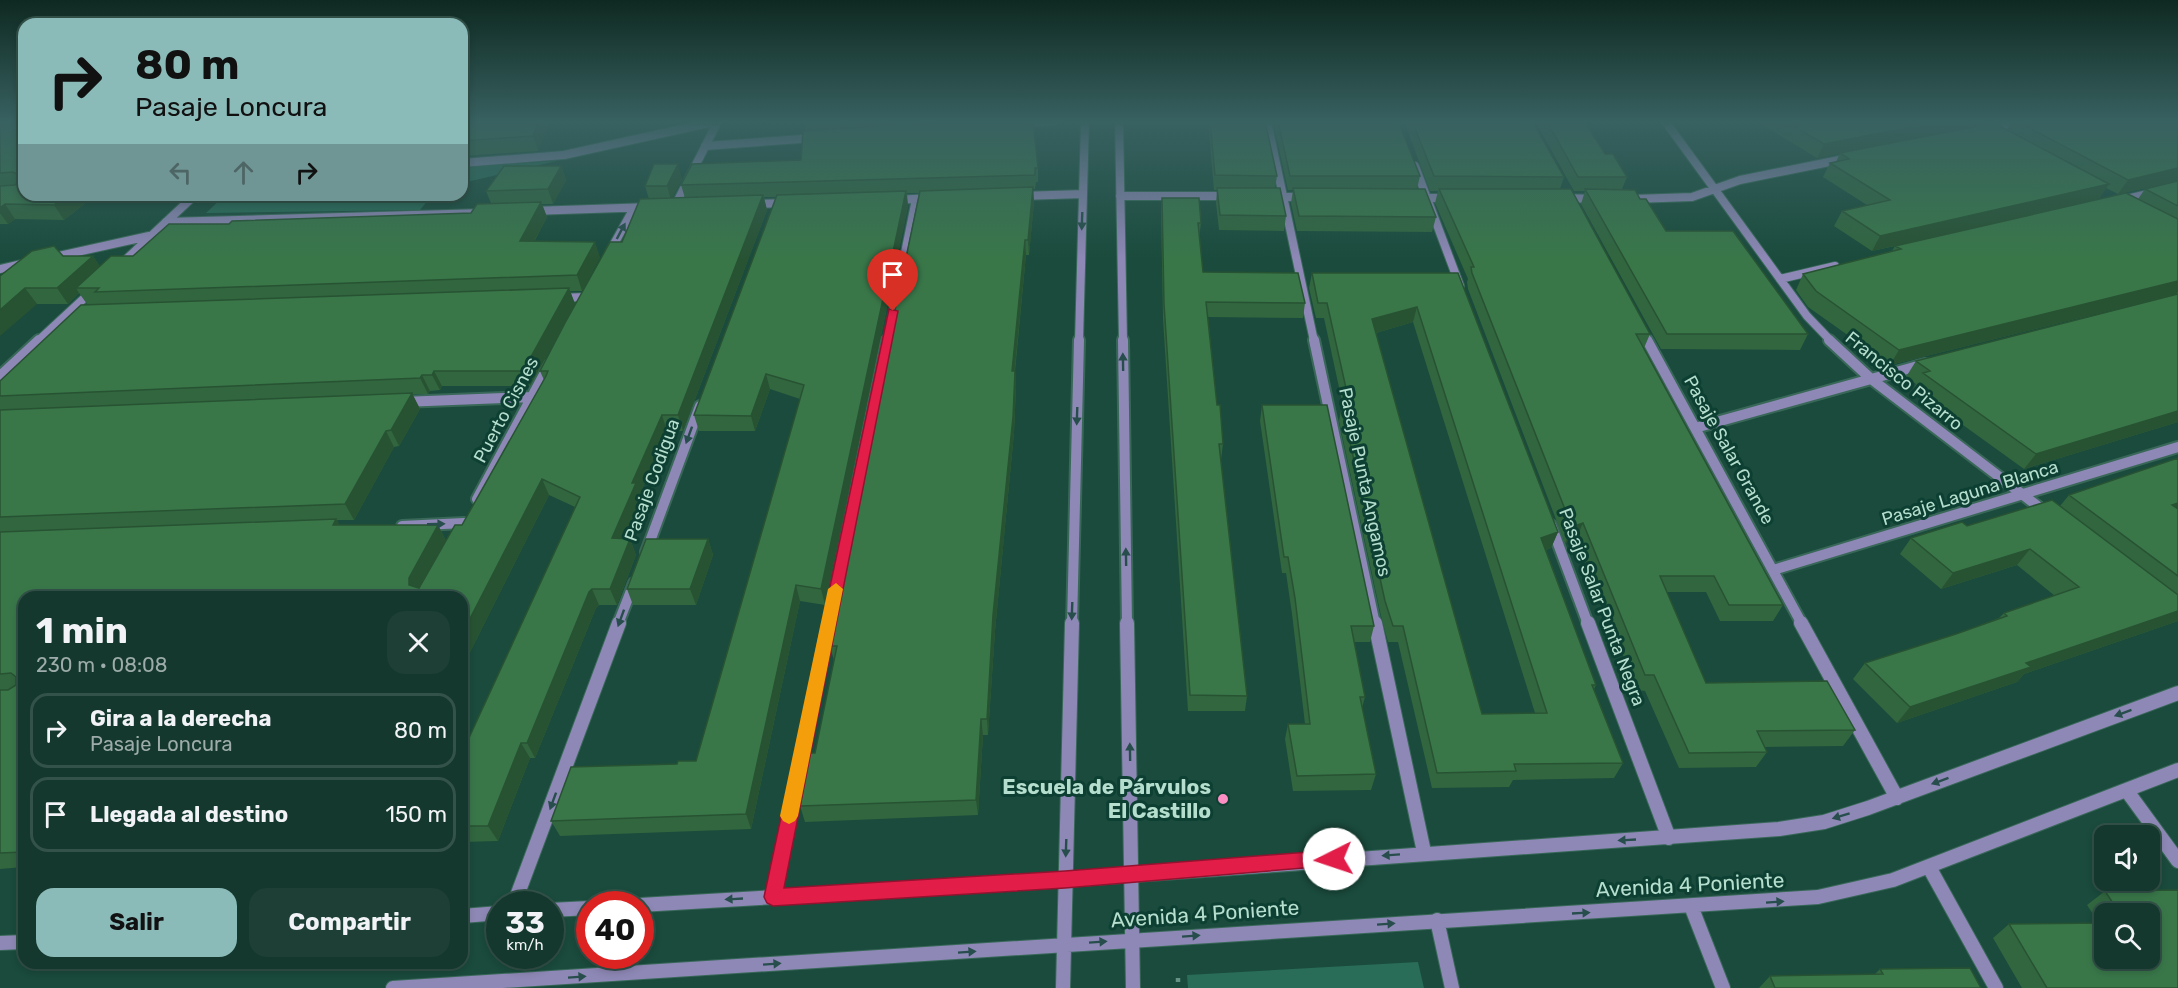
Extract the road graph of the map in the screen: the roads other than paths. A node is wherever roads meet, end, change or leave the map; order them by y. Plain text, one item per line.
1 (694, 167) edge
2 (1084, 167) edge
3 (1120, 167) edge
4 (1277, 167) edge
5 (1415, 167) edge
6 (1698, 167) edge
7 (1803, 167) edge
8 (2178, 187) edge
9 (1714, 190) junction
10 (1083, 194) junction
11 (1567, 194) junction
12 (1005, 196) edge
13 (1120, 196) junction
14 (1237, 196) edge
15 (1260, 197) edge
16 (1283, 197) junction
17 (1318, 197) edge
18 (938, 198) edge
19 (1408, 198) edge
20 (1427, 198) junction
21 (1463, 198) edge
22 (1546, 198) edge
23 (916, 199) junction
24 (1604, 199) edge
25 (1626, 199) edge
26 (881, 200) edge
27 (189, 201) edge
28 (799, 203) edge
29 (742, 204) edge
30 (675, 206) junction
31 (686, 206) edge
32 (2127, 207) edge
33 (634, 208) junction
34 (1576, 209) edge
35 (527, 211) edge
36 (491, 212) edge
37 (166, 222) junction
38 (151, 236) junction
39 (44, 259) edge
40 (33, 262) edge
41 (1849, 263) edge
42 (602, 267) edge
43 (0, 269) edge
44 (109, 275) edge
45 (1780, 279) junction
46 (100, 283) edge
47 (591, 287) edge
48 (586, 297) junction
49 (551, 298) edge
50 (1465, 298) edge
51 (581, 307) edge
52 (85, 314) edge
53 (1633, 314) edge
54 (66, 315) junction
55 (554, 357) edge
56 (1938, 361) edge
57 (0, 376) edge
58 (1870, 378) junction
59 (705, 392) edge
60 (532, 397) junction
61 (389, 403) edge
62 (1695, 428) junction
63 (2178, 447) edge
64 (2023, 494) junction
65 (1544, 508) edge
66 (2060, 522) edge
67 (393, 526) edge
68 (1773, 570) junction
69 (2178, 693) edge
70 (2178, 770) edge
71 (2127, 791) junction
72 (1897, 798) junction
73 (1669, 838) junction
74 (1424, 852) junction
75 (2178, 861) edge
76 (1929, 867) junction
77 (1132, 873) junction
78 (1065, 880) junction
79 (519, 891) edge
80 (773, 897) junction
81 (654, 904) edge
82 (1691, 906) junction
83 (486, 914) edge
84 (468, 916) edge
85 (1437, 920) junction
86 (1133, 940) junction
87 (18, 942) edge
88 (0, 943) edge
89 (1064, 945) junction
90 (506, 985) edge
91 (393, 988) edge
92 (1063, 988) edge
93 (1133, 988) edge
94 (1452, 988) edge
95 (1723, 988) edge
96 (1996, 988) edge

1 - 30 street
2 - 10 street
3 - 13 street
4 - 16 street, Pasaje Punta Angamos
5 - 20 street
6 - 9 street, Francisco Pizarro
7 - 9 street
8 - 32 street
9 - 25 street
9 - 45 street, Francisco Pizarro
10 - 12 street
10 -> 78 street
11 - 22 street
11 - 24 street
11 - 34 street
13 - 14 street
77 -> 13 street
15 - 16 street
16 - 17 street
16 - 74 street, Pasaje Punta Angamos
18 - 23 street
19 - 20 street
20 - 21 street
20 - 50 street
23 - 26 street
23 - 80 street
27 - 37 street
28 - 29 street
30 - 31 street
30 - 33 street
33 - 35 street
42 -> 33 street
36 - 37 street
37 - 38 street
38 - 39 street
38 - 44 street
40 - 43 street
41 - 45 street
45 - 58 street, Francisco Pizarro
46 - 54 street
47 - 48 street
48 - 49 street
48 - 51 street
52 - 54 street
53 - 62 street, Pasaje Salar Grande
54 - 57 street
55 - 60 street, Puerto Cisnes
56 - 58 street
58 - 62 street
58 - 64 street, Francisco Pizarro
59 -> 79 street, Pasaje Codigua
60 - 61 street
67 -> 60 street, Puerto Cisnes
62 - 68 street, Pasaje Salar Grande
63 - 64 street, Pasaje Laguna Blanca
64 - 66 street, Francisco Pizarro
64 - 68 street, Pasaje Laguna Blanca
65 - 73 street, Pasaje Salar Punta Negra
68 - 72 street, Pasaje Salar Grande
69 -> 72 street
70 - 71 street, Avenida 4 Poniente
71 - 75 street
71 - 76 street, Avenida 4 Poniente
72 -> 73 street
73 -> 74 street
74 -> 77 street
82 -> 76 street, Avenida 4 Poniente
76 - 96 street
77 - 78 street
77 - 86 street
78 - 80 street
78 - 89 street
80 -> 81 street
85 -> 82 street, Avenida 4 Poniente
82 - 95 street
83 - 84 street
86 -> 85 street, Avenida 4 Poniente
85 - 94 street
89 -> 86 street, Avenida 4 Poniente
86 - 93 street
87 - 88 street
90 -> 89 street, Avenida 4 Poniente
89 - 92 street
90 - 91 street, Avenida 4 Poniente

